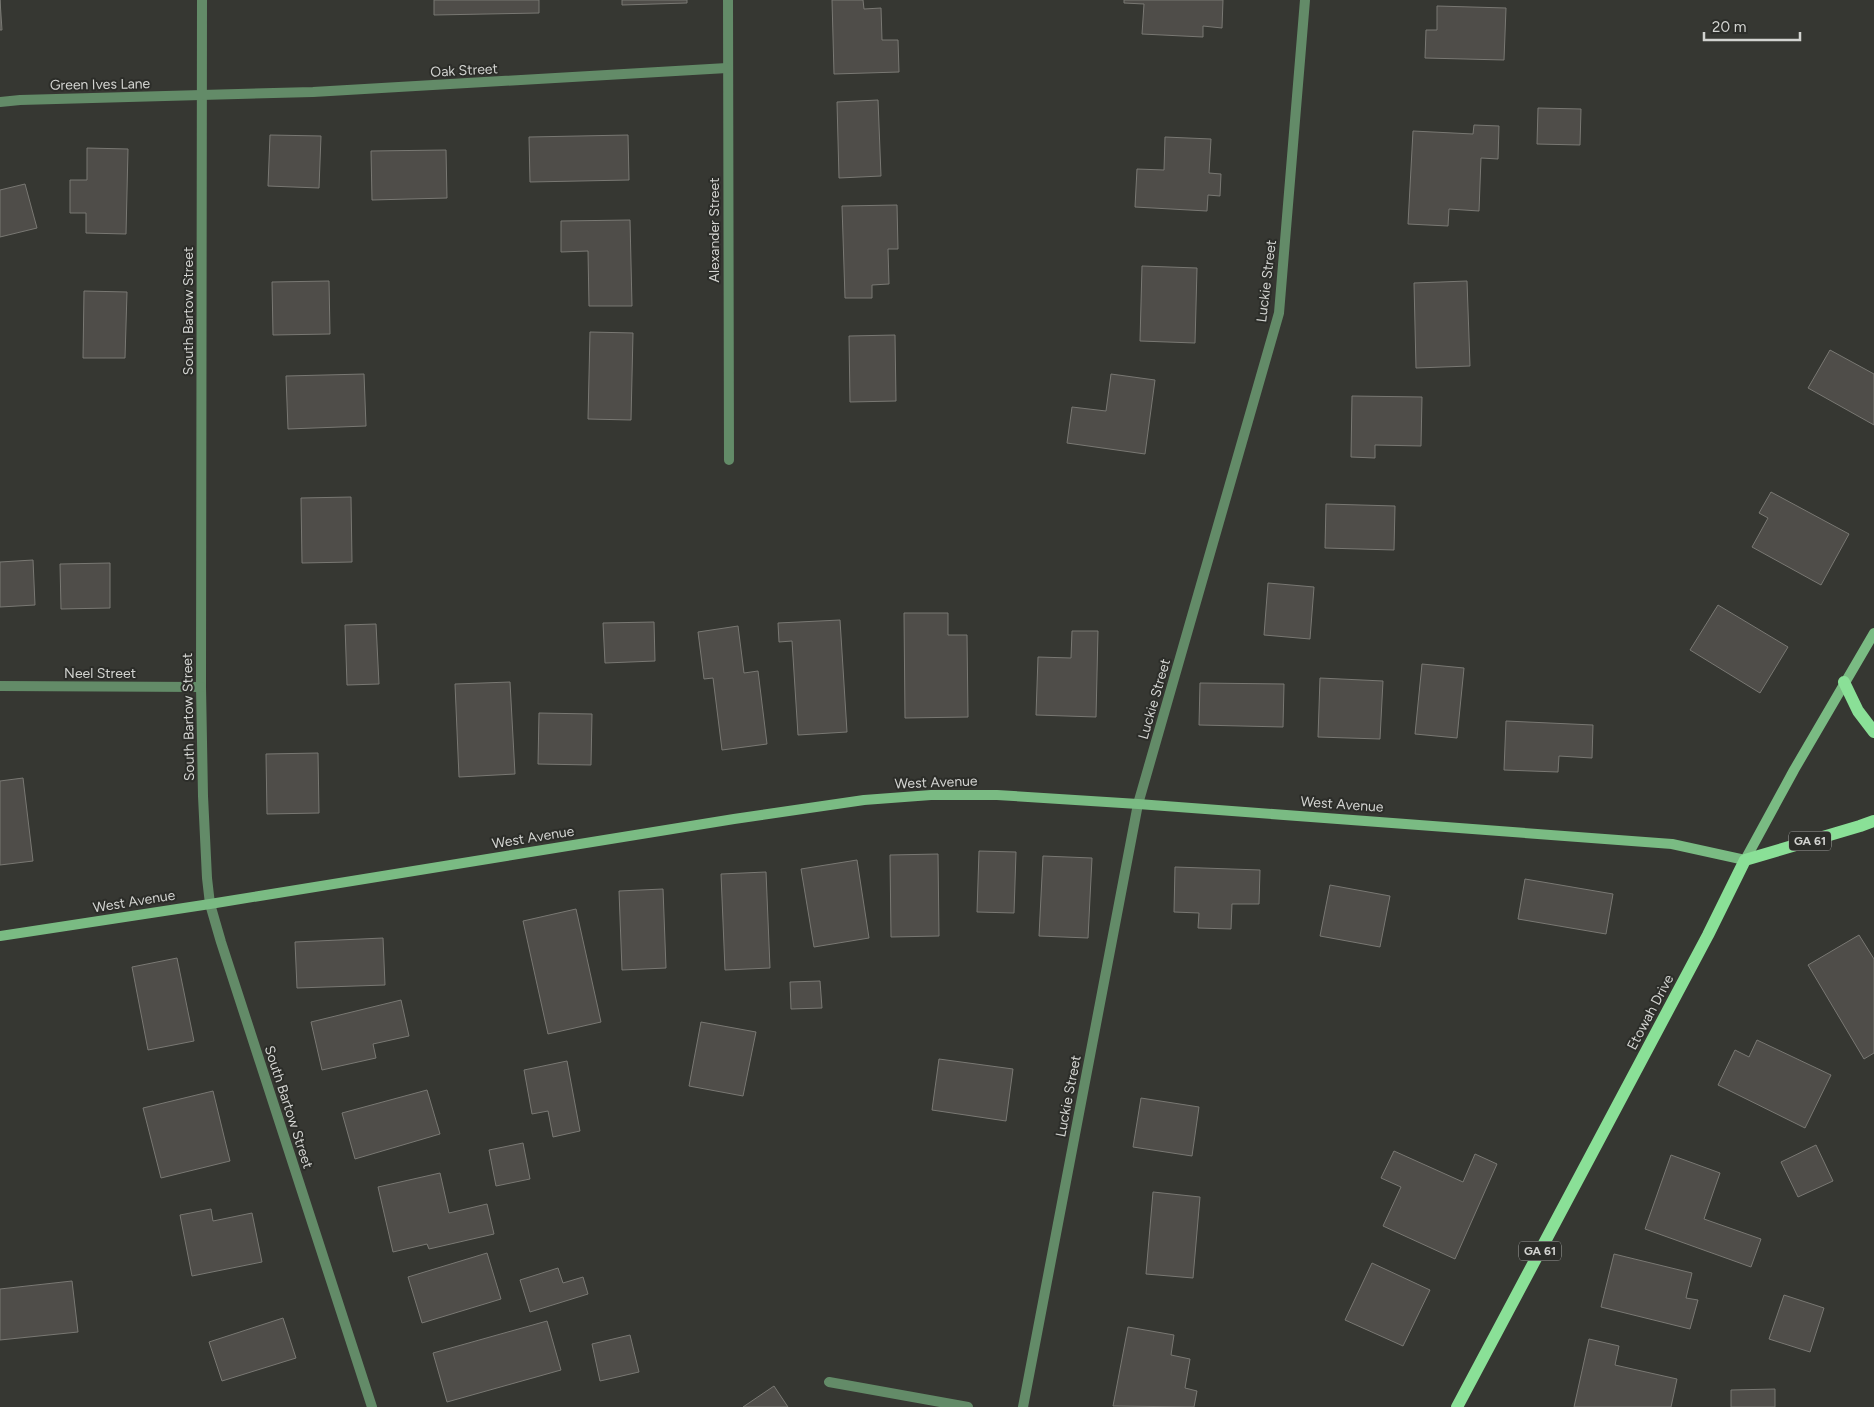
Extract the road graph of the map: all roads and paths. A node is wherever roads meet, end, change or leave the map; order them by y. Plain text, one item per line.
1 (202, 0) edge
2 (728, 0) edge
3 (1305, 0) edge
4 (727, 68) junction
5 (202, 96) junction
6 (0, 102) edge
7 (729, 460) dead end
8 (1874, 633) edge
9 (1844, 682) junction
10 (0, 686) edge
11 (201, 688) junction
12 (1874, 732) edge
13 (1138, 804) junction
14 (1874, 820) edge
15 (1745, 860) junction
16 (210, 904) junction
17 (0, 936) edge
18 (829, 1382) dead end
19 (372, 1407) edge
20 (968, 1407) edge
21 (1023, 1407) edge
22 (1457, 1407) edge

1 - 5 street, South Bartow Street
2 - 4 street, Alexander Street
3 - 13 street, Luckie Street
4 - 5 street, Oak Street
4 - 7 street, Alexander Street
5 - 6 street, Green Ives Lane
5 - 11 street, South Bartow Street
8 - 9 street, Etowah Drive
9 - 12 main road
9 - 15 street, Etowah Drive
10 - 11 street, Neel Street
11 - 16 street, South Bartow Street
13 - 15 street, West Avenue
13 - 16 street, West Avenue
13 - 21 street, Luckie Street
14 - 15 main road, West Avenue / GA 61
15 - 22 main road, Etowah Drive / GA 61
16 - 17 street, West Avenue
16 - 19 street, South Bartow Street
18 - 20 street

